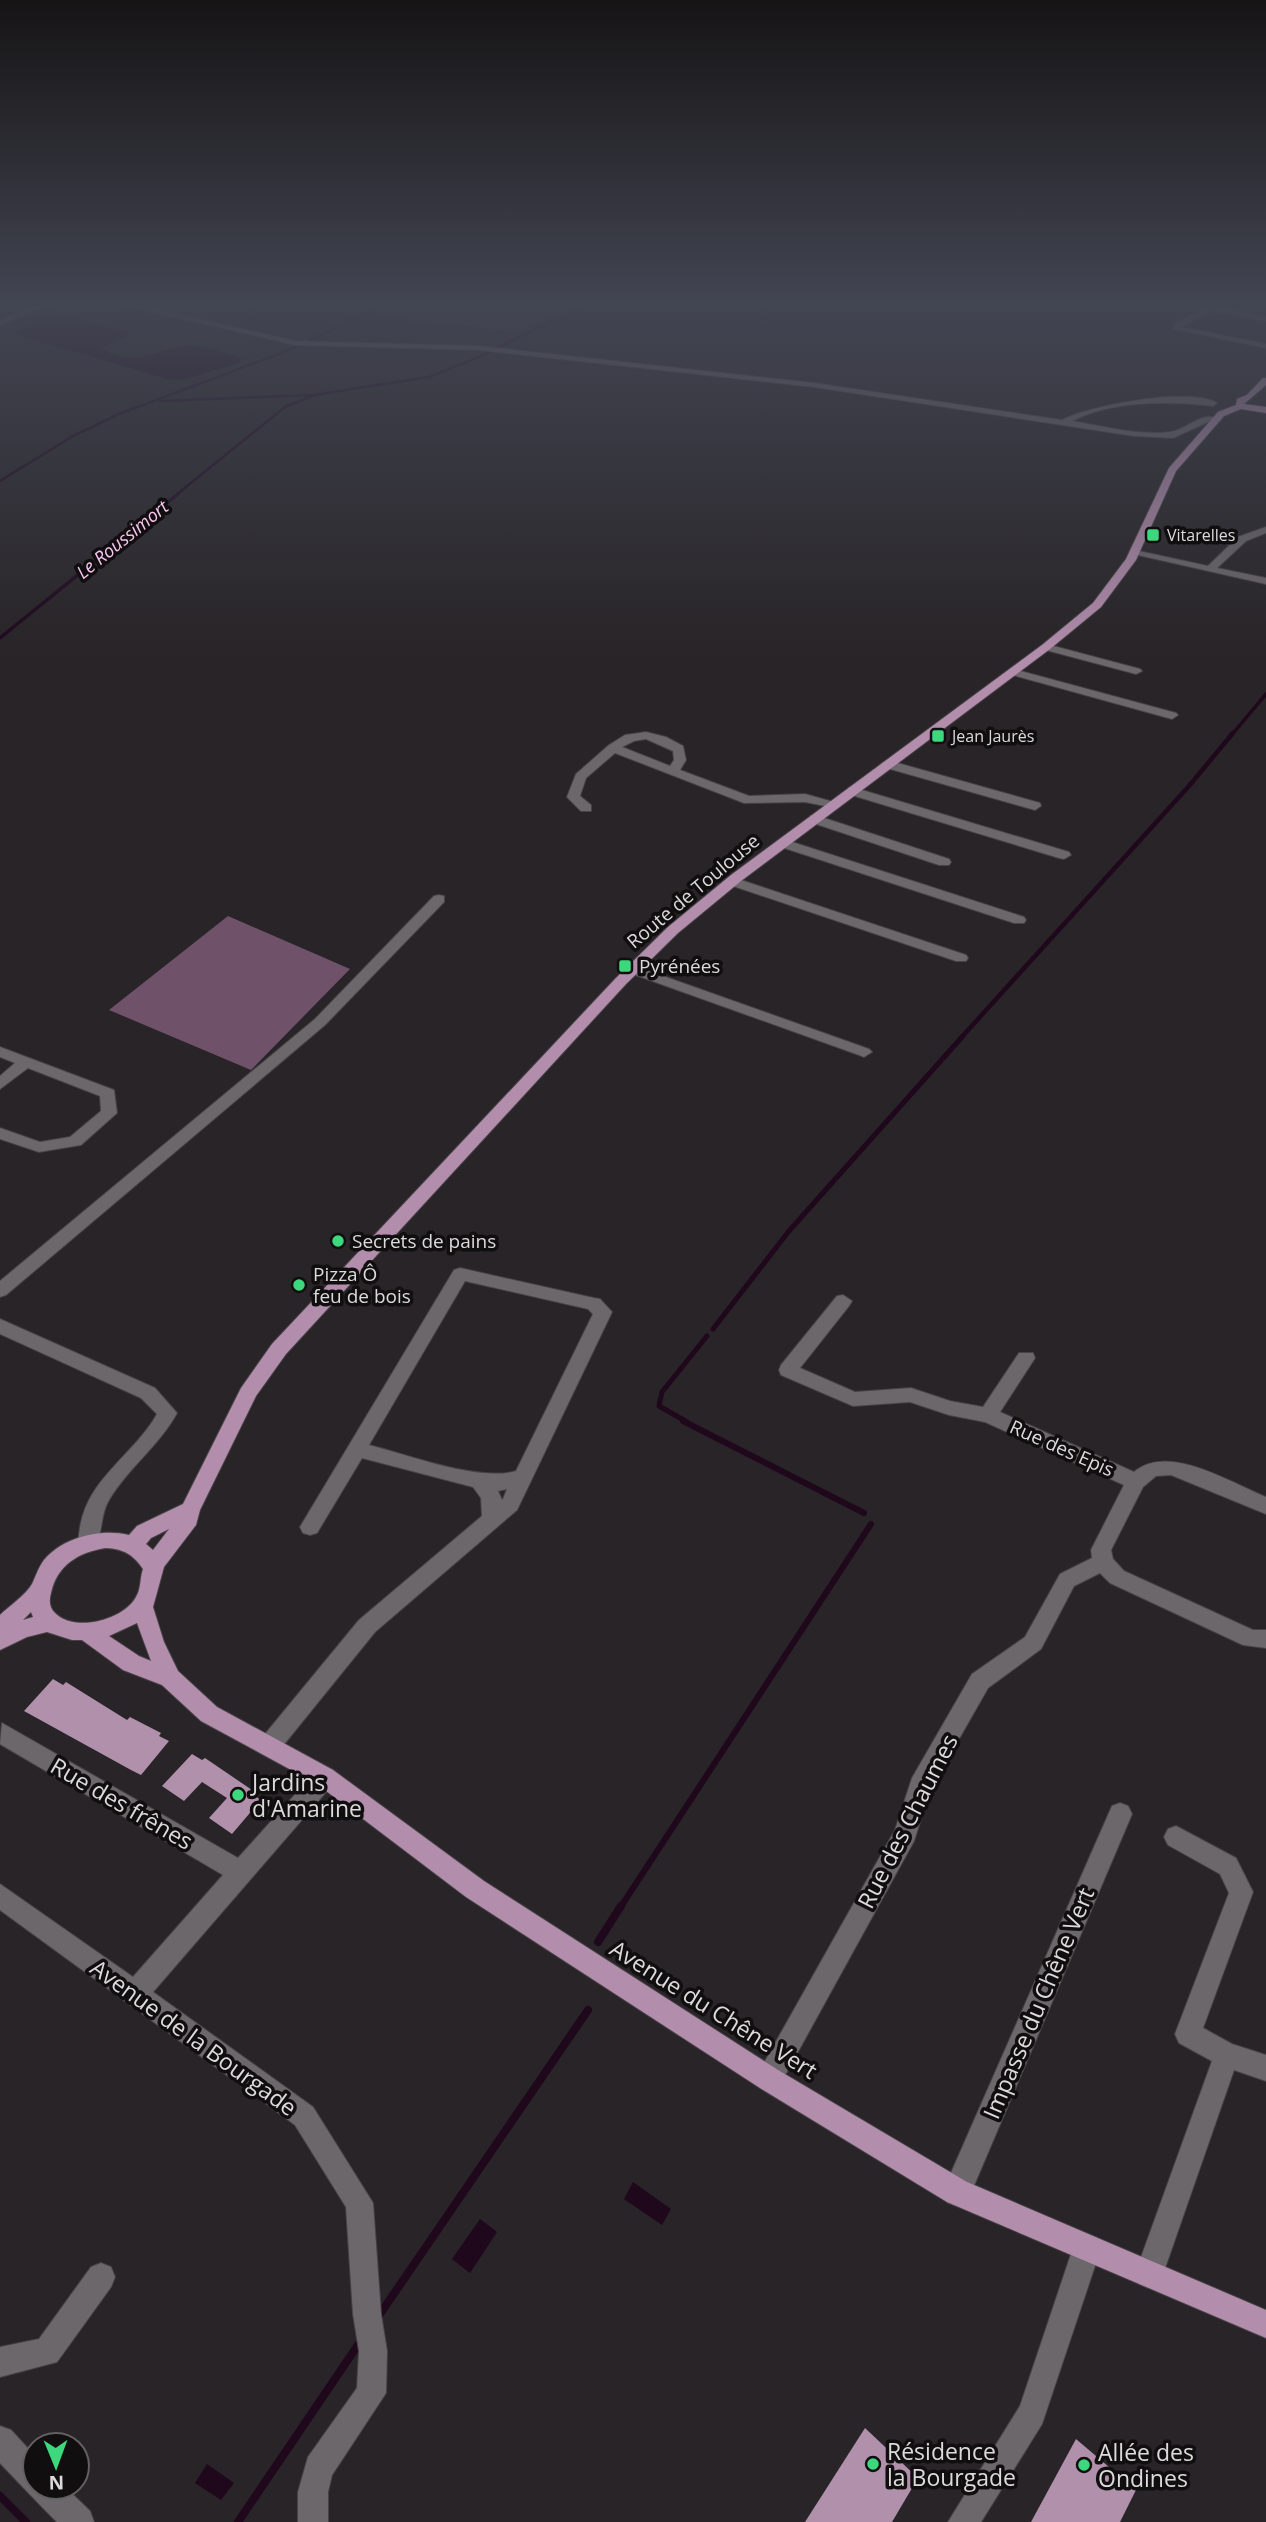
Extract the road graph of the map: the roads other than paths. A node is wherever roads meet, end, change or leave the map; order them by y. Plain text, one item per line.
1 (1068, 423) edge
2 (1201, 423) edge
3 (1214, 423) edge
4 (1266, 530) edge
5 (1134, 553) junction
6 (1210, 569) junction
7 (1266, 581) edge
8 (1046, 647) junction
9 (1136, 671) dead end
10 (1013, 672) junction
11 (1172, 715) dead end
12 (613, 748) junction
13 (887, 764) junction
14 (674, 770) junction
15 (852, 791) junction
16 (835, 804) junction
17 (1035, 806) dead end
18 (586, 808) dead end
19 (815, 819) junction
20 (783, 843) junction
21 (1064, 855) dead end
22 (944, 862) dead end
23 (732, 881) junction
24 (439, 900) dead end
25 (1019, 920) dead end
26 (961, 958) dead end
27 (632, 969) junction
28 (0, 1052) edge
29 (864, 1052) dead end
30 (25, 1063) junction
31 (0, 1084) edge
32 (0, 1133) edge
33 (0, 1292) edge
34 (843, 1301) dead end
35 (0, 1326) edge
36 (1026, 1358) dead end
37 (988, 1415) junction
38 (357, 1449) junction
39 (524, 1476) junction
40 (479, 1481) junction
41 (1136, 1482) junction
42 (1266, 1506) edge
43 (190, 1510) junction
44 (492, 1519) junction
45 (310, 1527) dead end
46 (88, 1542) junction
47 (134, 1544) junction
48 (1103, 1562) junction
49 (153, 1567) junction
50 (38, 1592) junction
51 (142, 1606) junction
52 (50, 1622) junction
53 (0, 1628) edge
54 (89, 1633) junction
55 (1266, 1639) edge
56 (0, 1641) edge
57 (170, 1678) junction
58 (2, 1733) dead end
59 (269, 1746) junction
60 (326, 1777) junction
61 (1120, 1814) dead end
62 (1176, 1837) dead end
63 (241, 1873) junction
64 (0, 1896) edge
65 (134, 1995) junction
66 (1227, 2055) junction
67 (1266, 2068) edge
68 (769, 2079) junction
69 (957, 2192) junction
70 (1087, 2248) junction
71 (1149, 2274) junction
72 (102, 2277) dead end
73 (1266, 2324) edge
74 (0, 2362) edge
75 (0, 2441) edge
76 (21, 2463) edge
77 (57, 2501) edge
78 (79, 2522) edge
79 (313, 2522) edge
80 (963, 2522) edge

1 - 2 street
3 - 5 main road, Route de Toulouse
4 - 6 street
5 - 6 street
5 - 8 main road, Route de Toulouse
6 - 7 street
8 - 9 street
8 - 10 main road, Route de Toulouse
10 - 11 street
10 - 13 main road, Route de Toulouse
12 - 14 street
12 - 14 street
12 - 18 street
13 - 15 main road, Route de Toulouse
13 - 17 street
14 - 16 street
15 - 16 main road, Route de Toulouse
15 - 21 street
16 - 19 main road, Route de Toulouse
19 - 20 main road, Route de Toulouse
19 - 22 street
20 - 23 main road, Route de Toulouse
20 - 25 street
23 - 26 street
23 - 27 main road, Route de Toulouse
24 - 33 street
27 - 29 street
27 - 43 main road, Route de Toulouse
28 - 30 street
30 - 31 street
30 - 32 street
34 - 37 street, Rue des Epis
35 - 46 street
36 - 37 street, Rue des Epis
37 - 41 street, Rue des Epis
38 - 39 street
38 - 40 street
38 - 45 street
39 - 40 street
39 - 44 street
40 - 44 street
41 - 42 street
41 - 48 street
43 - 47 main road
43 - 49 main road, Route de Toulouse
44 - 59 street
46 - 47 main road
46 - 50 main road
47 - 49 main road
48 - 55 street
48 - 68 street, Rue des Chaumes
49 - 51 main road
50 - 52 main road
50 - 53 main road
51 - 54 main road
51 - 57 main road, Avenue du Chêne Vert
52 - 54 main road
52 - 56 main road
54 - 57 main road, Avenue du Chêne Vert
57 - 59 main road, Avenue du Chêne Vert
58 - 63 street, Rue des frênes
59 - 60 main road, Avenue du Chêne Vert
60 - 63 street
60 - 68 main road, Avenue du Chêne Vert
61 - 69 street, Impasse du Chêne Vert
62 - 66 street
63 - 65 street
64 - 65 street, Avenue de la Bourgade
65 - 79 street, Avenue de la Bourgade
66 - 67 street
66 - 71 street
68 - 69 main road, Avenue du Chêne Vert
69 - 70 main road, Avenue du Chêne Vert
70 - 71 main road, Avenue du Chêne Vert
70 - 80 street
71 - 73 main road, Avenue du Chêne Vert
72 - 74 street
75 - 76 street
77 - 78 street

